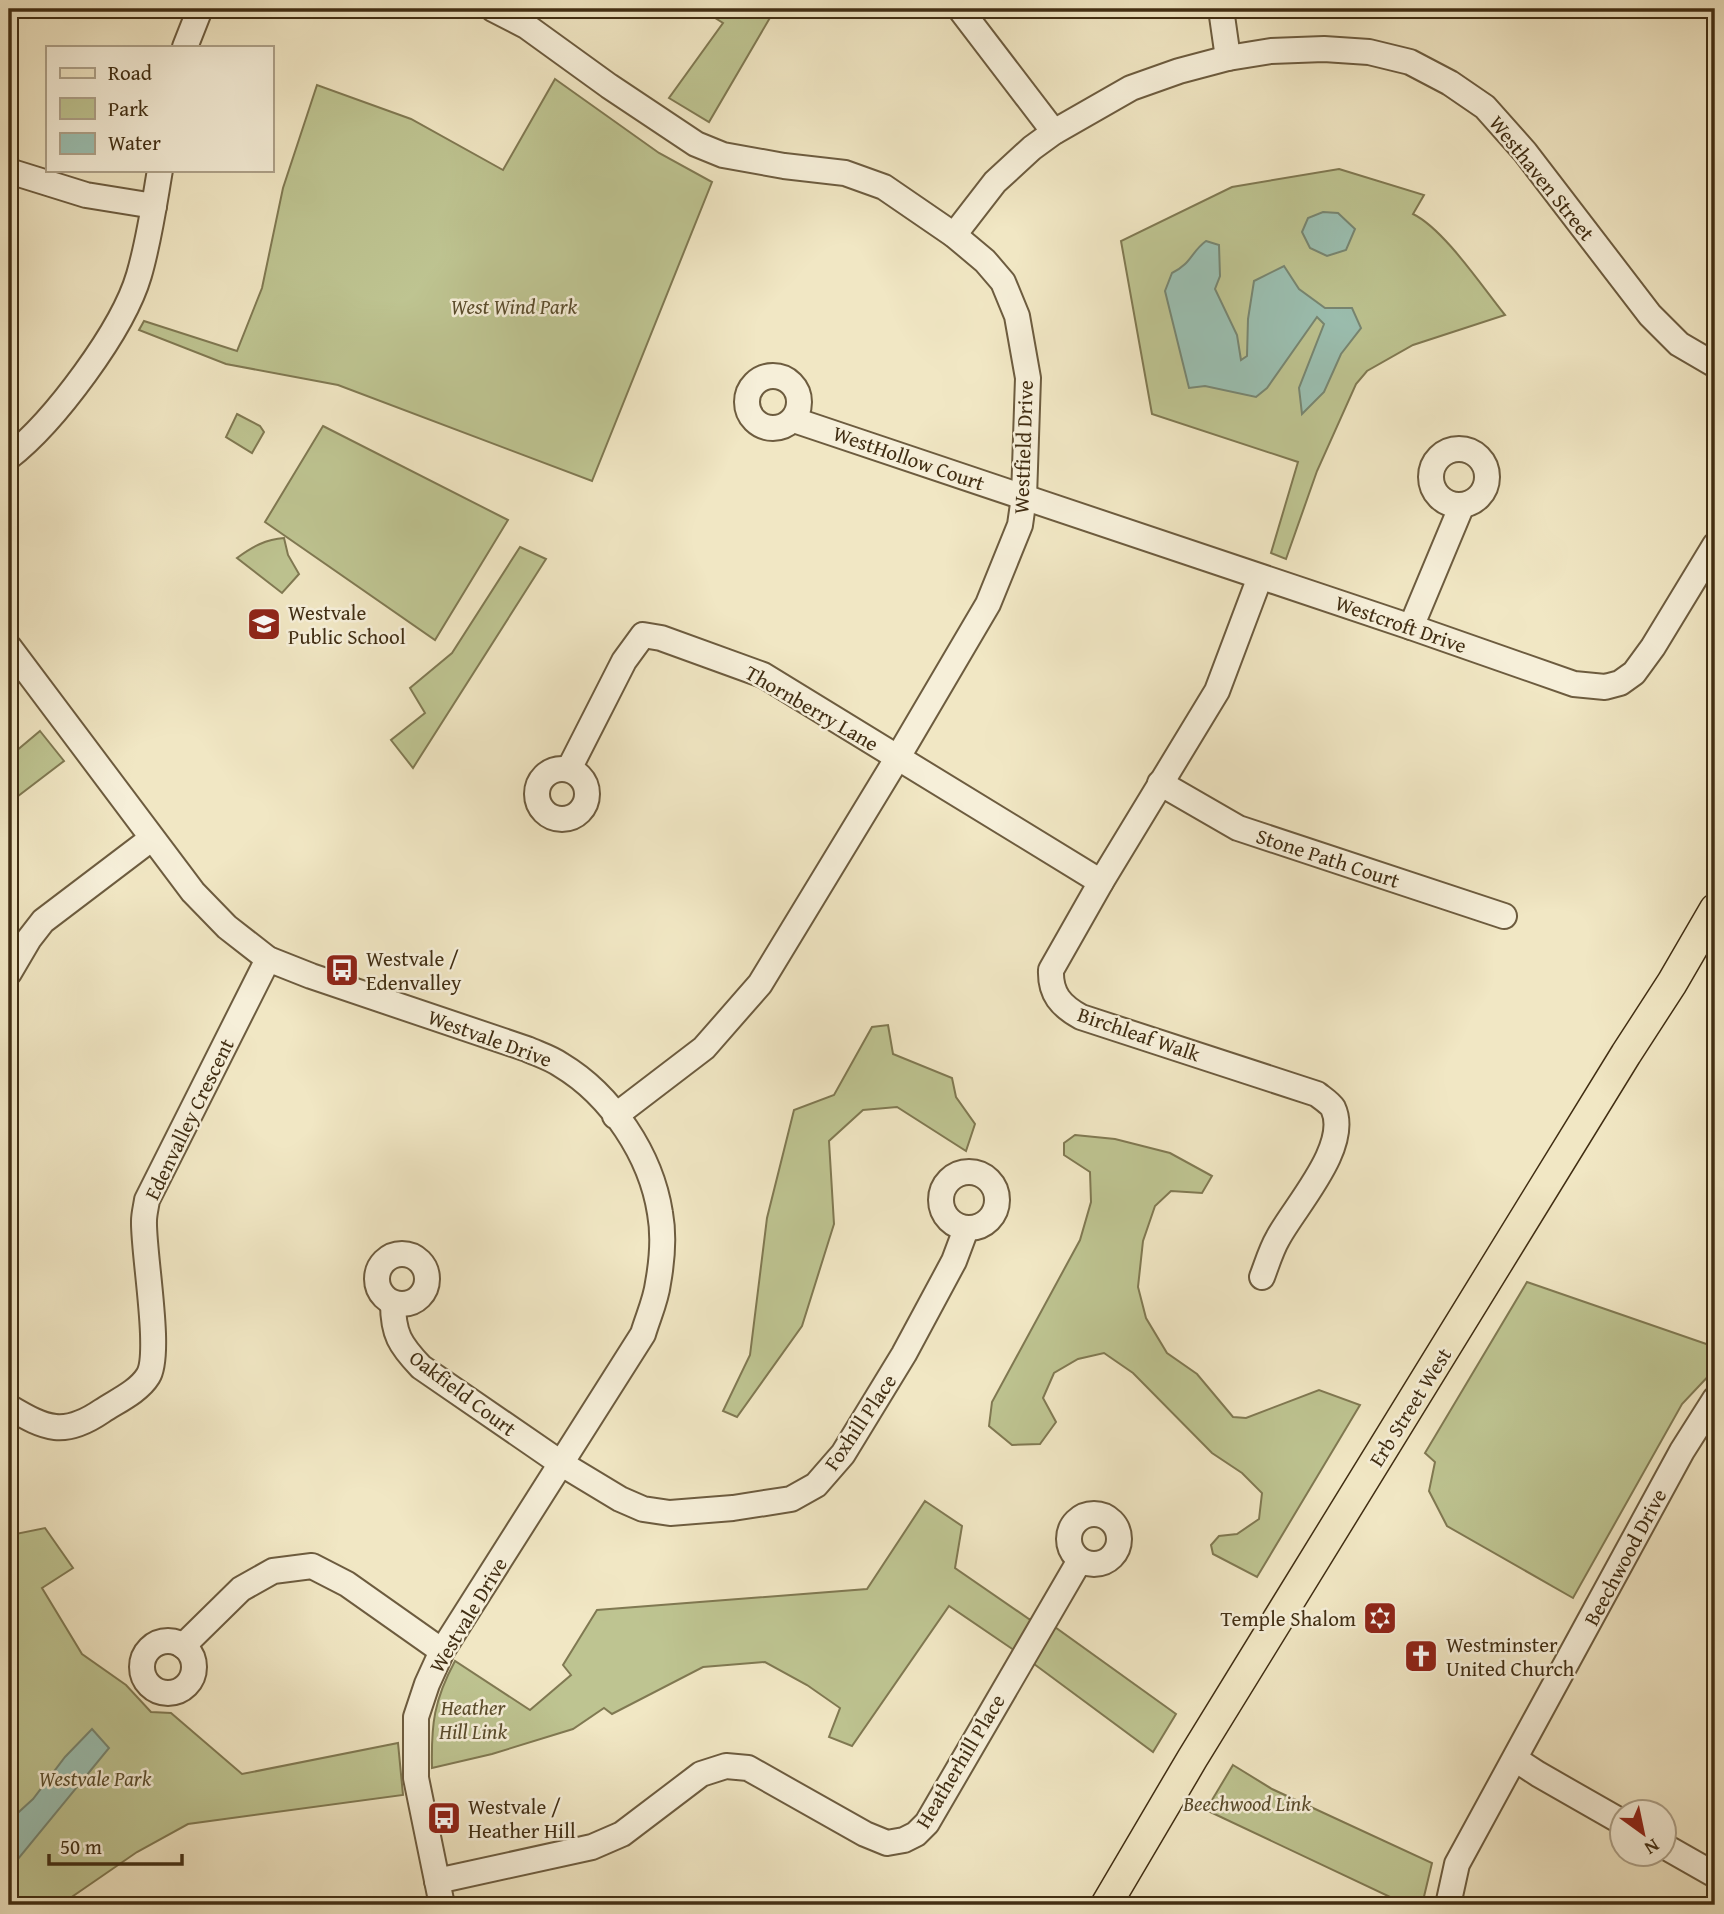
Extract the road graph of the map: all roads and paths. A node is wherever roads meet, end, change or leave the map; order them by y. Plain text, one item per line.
1 (200, 9) edge
2 (493, 9) edge
3 (960, 9) edge
4 (1221, 9) edge
5 (532, 17) edge
6 (185, 46) edge
7 (1228, 58) junction
8 (1054, 132) junction
9 (9, 171) edge
10 (160, 172) edge
11 (154, 206) junction
12 (954, 235) junction
13 (1709, 357) edge
14 (794, 419) dead end
15 (9, 457) edge
16 (1024, 497) junction
17 (1462, 505) dead end
18 (1715, 545) edge
19 (1260, 577) junction
20 (1411, 627) junction
21 (9, 647) edge
22 (898, 757) junction
23 (569, 769) dead end
24 (1160, 783) junction
25 (151, 839) junction
26 (1101, 882) junction
27 (1715, 909) edge
28 (1504, 916) dead end
29 (268, 960) junction
30 (9, 973) edge
31 (615, 1116) junction
32 (966, 1228) dead end
33 (1262, 1277) dead end
34 (393, 1303) dead end
35 (1715, 1399) edge
36 (9, 1407) edge
37 (562, 1464) junction
38 (1080, 1560) dead end
39 (183, 1646) dead end
40 (442, 1651) junction
41 (1516, 1759) junction
42 (1608, 1814) edge
43 (1678, 1854) edge
44 (1715, 1875) edge
45 (440, 1893) edge
46 (1106, 1905) edge
47 (1448, 1905) edge

1 - 6 street
2 - 5 street, Westfield Drive
3 - 8 street
4 - 7 street
5 - 12 street, Westfield Drive
7 - 8 street, Westhaven Street
7 - 13 street, Westhaven Street
8 - 12 street, Westhaven Street
9 - 11 street
10 - 11 street
11 - 15 street
12 - 16 street, Westfield Drive
14 - 16 street, WestHollow Court
16 - 19 street, Westcroft Drive
16 - 22 street, Westfield Drive
17 - 20 street
18 - 20 street, Westcroft Drive
19 - 20 street, Westcroft Drive
19 - 24 street, Birchleaf Walk
21 - 25 street, Westvale Drive
22 - 23 street, Thornberry Lane
22 - 26 street, Thornberry Lane
22 - 31 street, Westfield Drive
24 - 26 street, Birchleaf Walk
24 - 28 street, Stone Path Court
25 - 29 street, Westvale Drive
25 - 30 street
26 - 33 street, Birchleaf Walk
27 - 46 main road, Erb Street West
29 - 31 street, Westvale Drive
29 - 36 street, Edenvalley Crescent
31 - 37 street, Westvale Drive
32 - 37 street, Foxhill Place
34 - 37 street, Oakfield Court
35 - 41 street, Beechwood Drive
37 - 40 street, Westvale Drive
38 - 45 street, Heatherhill Place
39 - 40 street
40 - 45 street, Westvale Drive
41 - 42 street
41 - 47 street, Beechwood Drive
43 - 44 street

